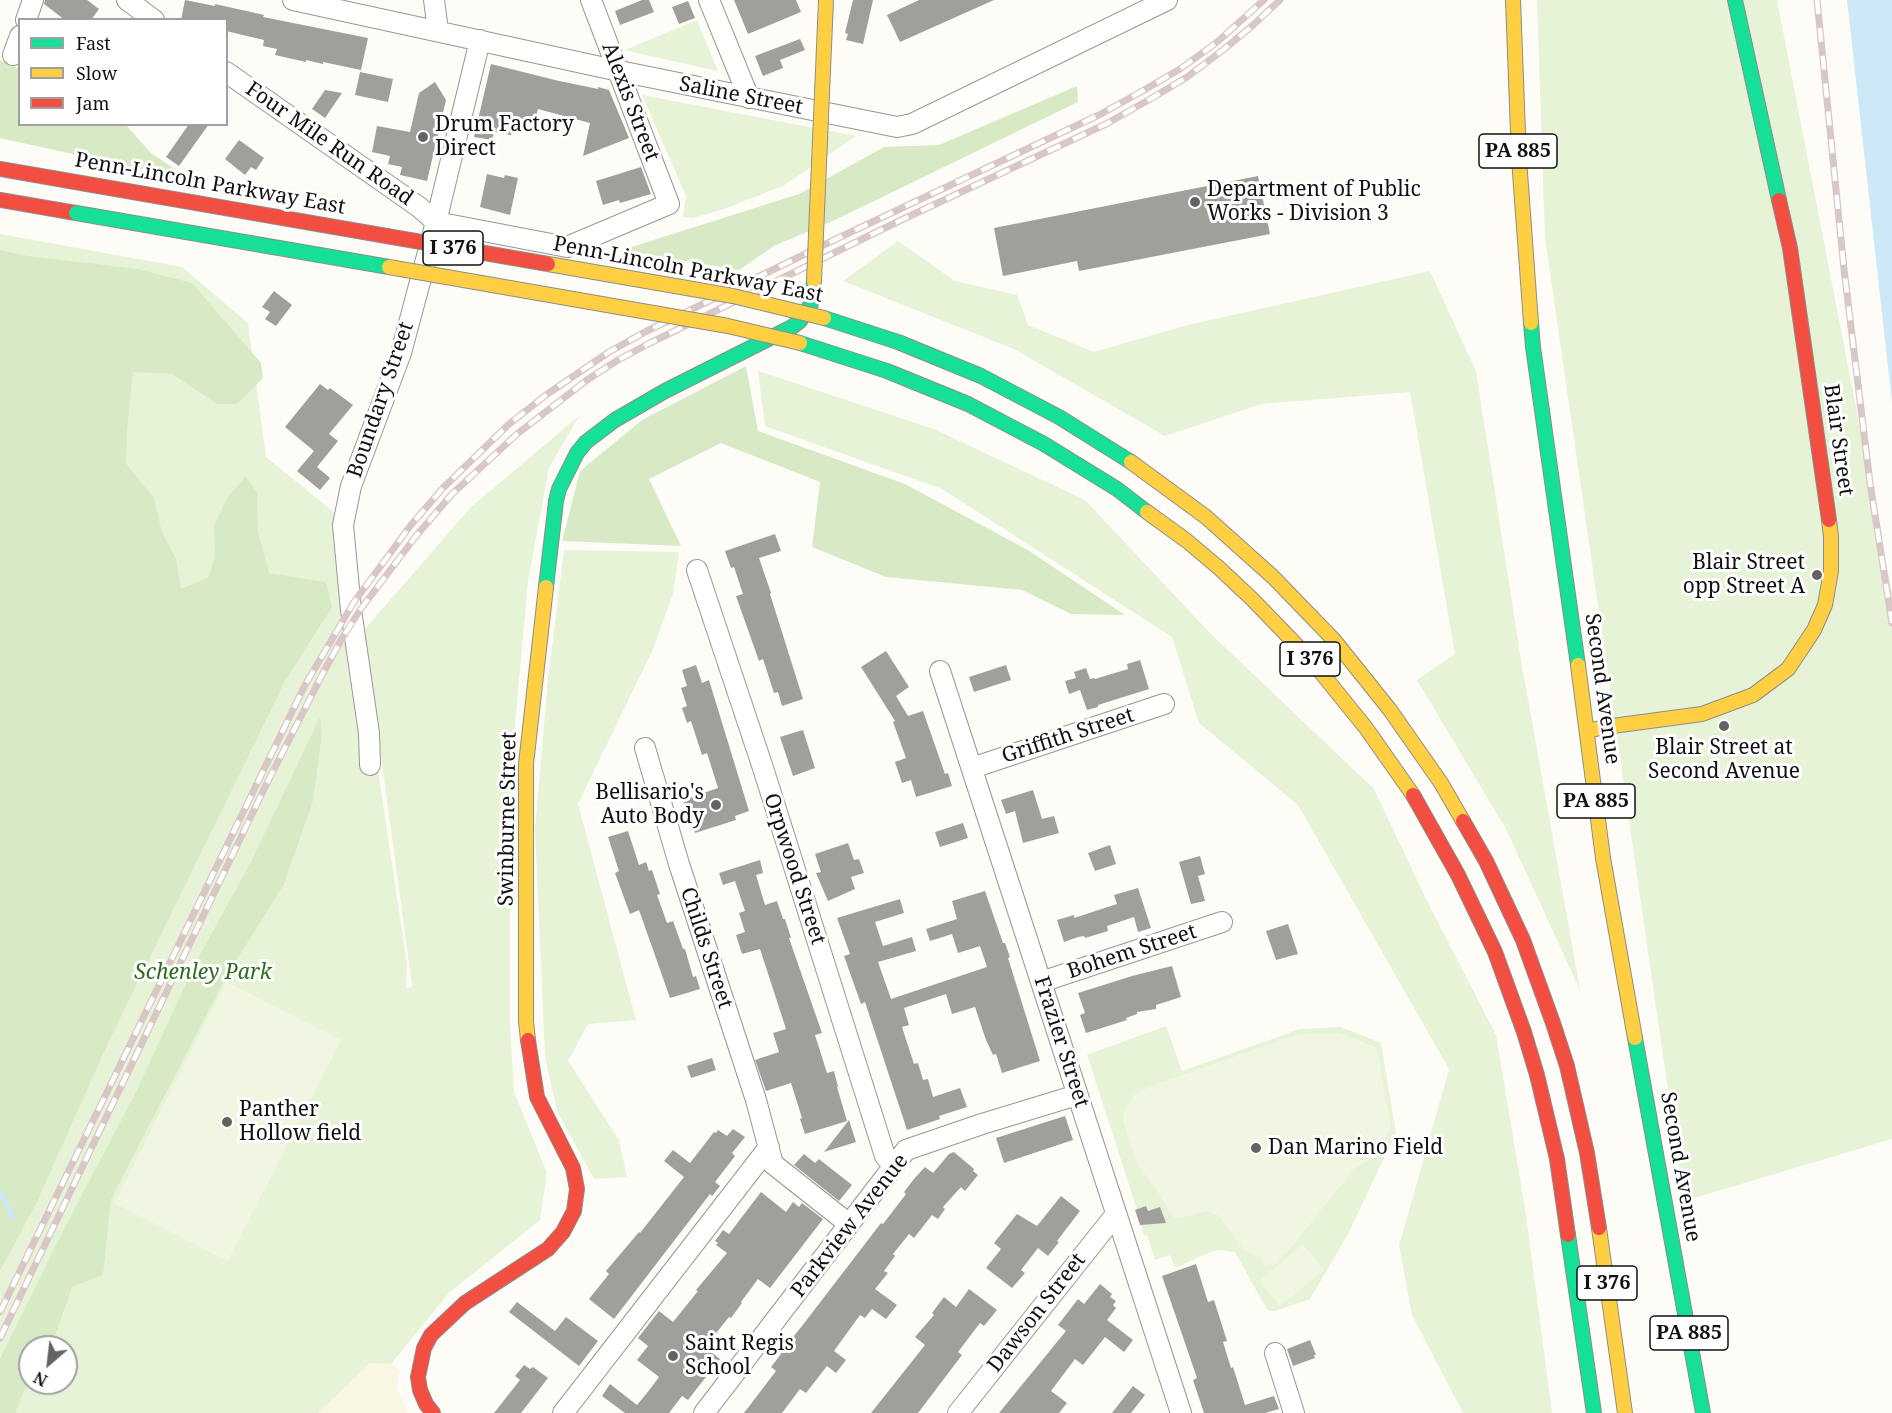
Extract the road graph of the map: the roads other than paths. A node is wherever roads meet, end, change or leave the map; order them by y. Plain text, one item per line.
1 (33, 0) edge
2 (127, 0) edge
3 (293, 0) edge
4 (434, 0) edge
5 (591, 0) edge
6 (709, 0) edge
7 (826, 0) edge
8 (1167, 0) edge
9 (1513, 0) edge
10 (1735, 0) edge
11 (27, 18) edge
12 (151, 18) edge
13 (438, 30) junction
14 (480, 40) junction
15 (619, 71) junction
16 (228, 73) edge
17 (748, 98) junction
18 (0, 169) edge
19 (0, 200) edge
20 (669, 204) joint
21 (436, 222) junction
22 (698, 570) dead end
23 (940, 671) dead end
24 (1164, 704) dead end
25 (1587, 731) junction
26 (645, 748) dead end
27 (370, 765) dead end
28 (972, 768) junction
29 (1222, 922) dead end
30 (1041, 982) junction
31 (1077, 1095) junction
32 (769, 1147) junction
33 (1587, 1153) junction
34 (894, 1166) junction
35 (1116, 1214) junction
36 (849, 1224) junction
37 (1618, 1265) dead end
38 (1275, 1353) dead end
39 (433, 1413) edge
40 (563, 1413) edge
41 (704, 1413) edge
42 (958, 1413) edge
43 (1181, 1413) edge
44 (1294, 1413) edge
45 (1594, 1413) edge
46 (1625, 1413) edge
47 (1703, 1413) edge

1 - 11 street
2 - 12 street
3 - 13 street, Saline Street
4 - 13 street
5 - 15 street, Alexis Street
6 - 17 street
7 - 39 main road, Swinburne Street, bridge
8 - 17 street, Saline Street
9 - 25 main road, Second Avenue / PA 885
10 - 25 main road, Blair Street
13 - 14 street, Saline Street
14 - 15 street, Saline Street
14 - 21 street, Boundary Street
15 - 17 street, Saline Street
15 - 20 street, Alexis Street
16 - 21 street, Four Mile Run Road
18 - 33 main road, Penn-Lincoln Parkway East / I 376, bridge
19 - 45 main road, I 376, bridge
20 - 21 street, Four Mile Run Road
21 - 27 street, Boundary Street
22 - 34 street, Orpwood Street
23 - 28 street, Frazier Street
24 - 28 street, Griffith Street
25 - 47 main road, Second Avenue / PA 885
26 - 32 street, Childs Street
28 - 30 street, Frazier Street
29 - 30 street, Bohem Street
30 - 31 street, Frazier Street
31 - 34 street, Parkview Avenue
31 - 35 street, Frazier Street
32 - 36 street, Childs Street
32 - 40 street
33 - 37 main road
33 - 46 main road, Penn-Lincoln Parkway East / I 376
34 - 36 street, Parkview Avenue
35 - 42 street, Dawson Street
35 - 43 street, Frazier Street
36 - 41 street, Parkview Avenue
38 - 44 street

